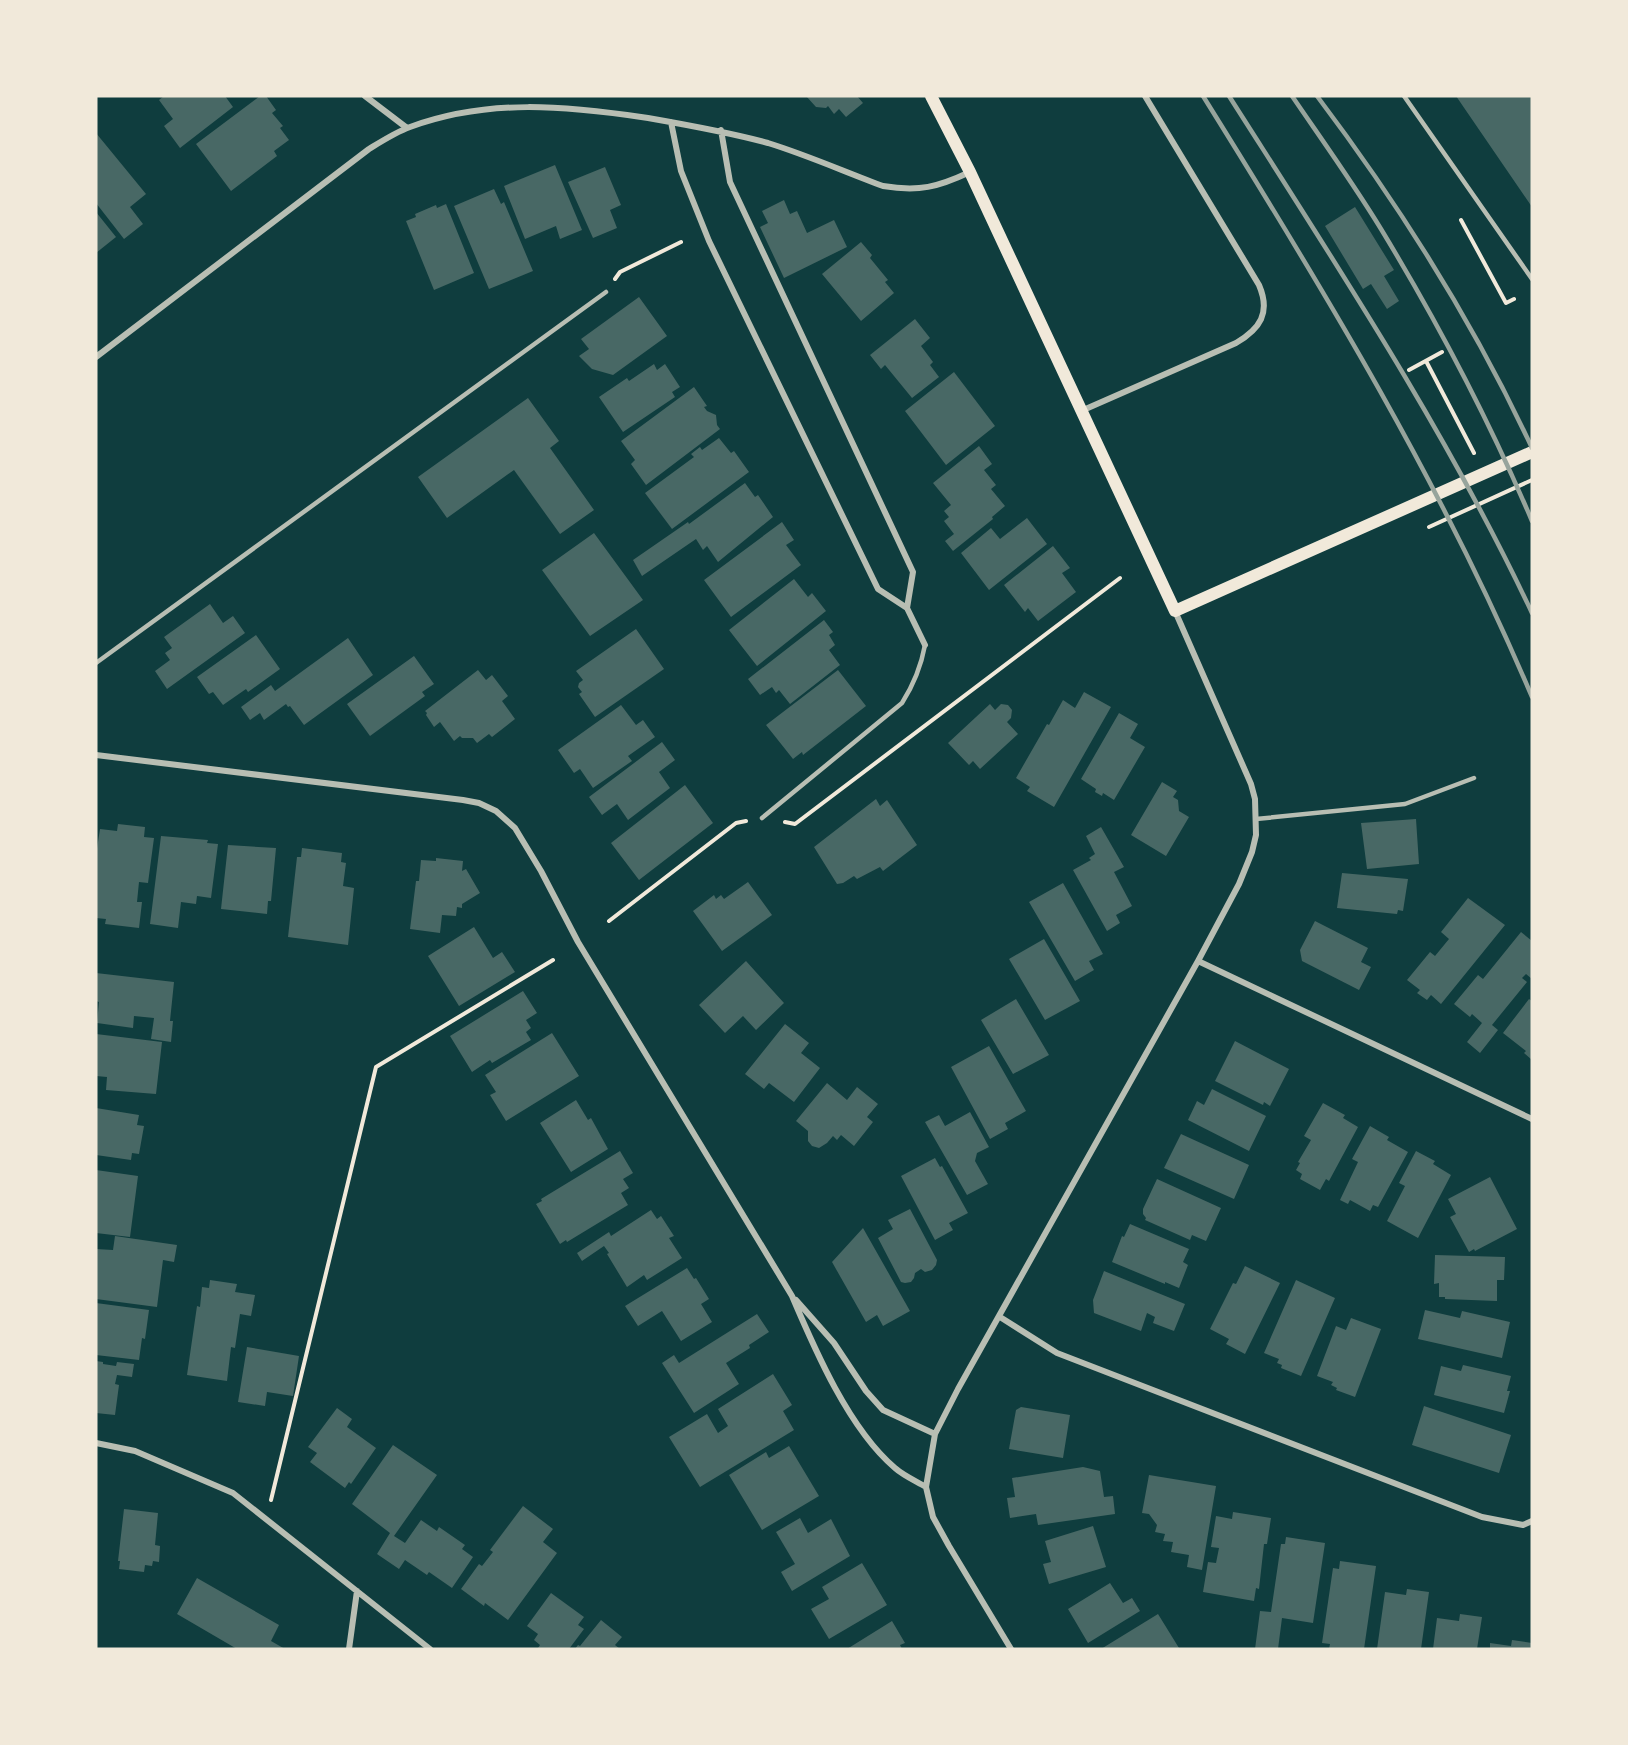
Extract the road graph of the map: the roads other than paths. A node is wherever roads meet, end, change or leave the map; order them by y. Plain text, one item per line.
1 (365, 96) edge
2 (931, 96) edge
3 (1145, 96) edge
4 (1404, 96) edge
5 (671, 122) junction
6 (407, 128) junction
7 (722, 130) junction
8 (970, 172) junction
9 (1532, 279) edge
10 (606, 292) road end
11 (96, 357) edge
12 (1081, 411) junction
13 (1532, 452) edge
14 (907, 608) junction
15 (1175, 611) junction
16 (925, 645) joint
17 (96, 663) edge
18 (96, 755) edge
19 (1474, 778) dead end
20 (762, 818) dead end
21 (1256, 819) junction
22 (1198, 961) junction
23 (1532, 1119) edge
24 (792, 1296) junction
25 (1000, 1317) junction
26 (935, 1434) junction
27 (96, 1443) edge
28 (926, 1487) junction
29 (1532, 1521) edge
30 (357, 1591) junction
31 (349, 1649) edge
32 (430, 1649) edge
33 (1011, 1649) edge

1 - 6 street
2 - 8 main road
3 - 12 street
4 - 9 lane
5 - 6 street
5 - 7 street
5 - 14 street
6 - 11 street
7 - 8 street
7 - 14 street
8 - 12 main road
10 - 17 lane
12 - 15 main road
13 - 15 main road
14 - 16 street
15 - 21 street
16 - 20 lane
18 - 24 street
19 - 21 lane
21 - 22 street
22 - 23 street
22 - 25 street
24 - 26 street
24 - 28 street
25 - 26 street
25 - 29 street
26 - 28 street
27 - 30 street
28 - 33 street
30 - 31 street
30 - 32 street

